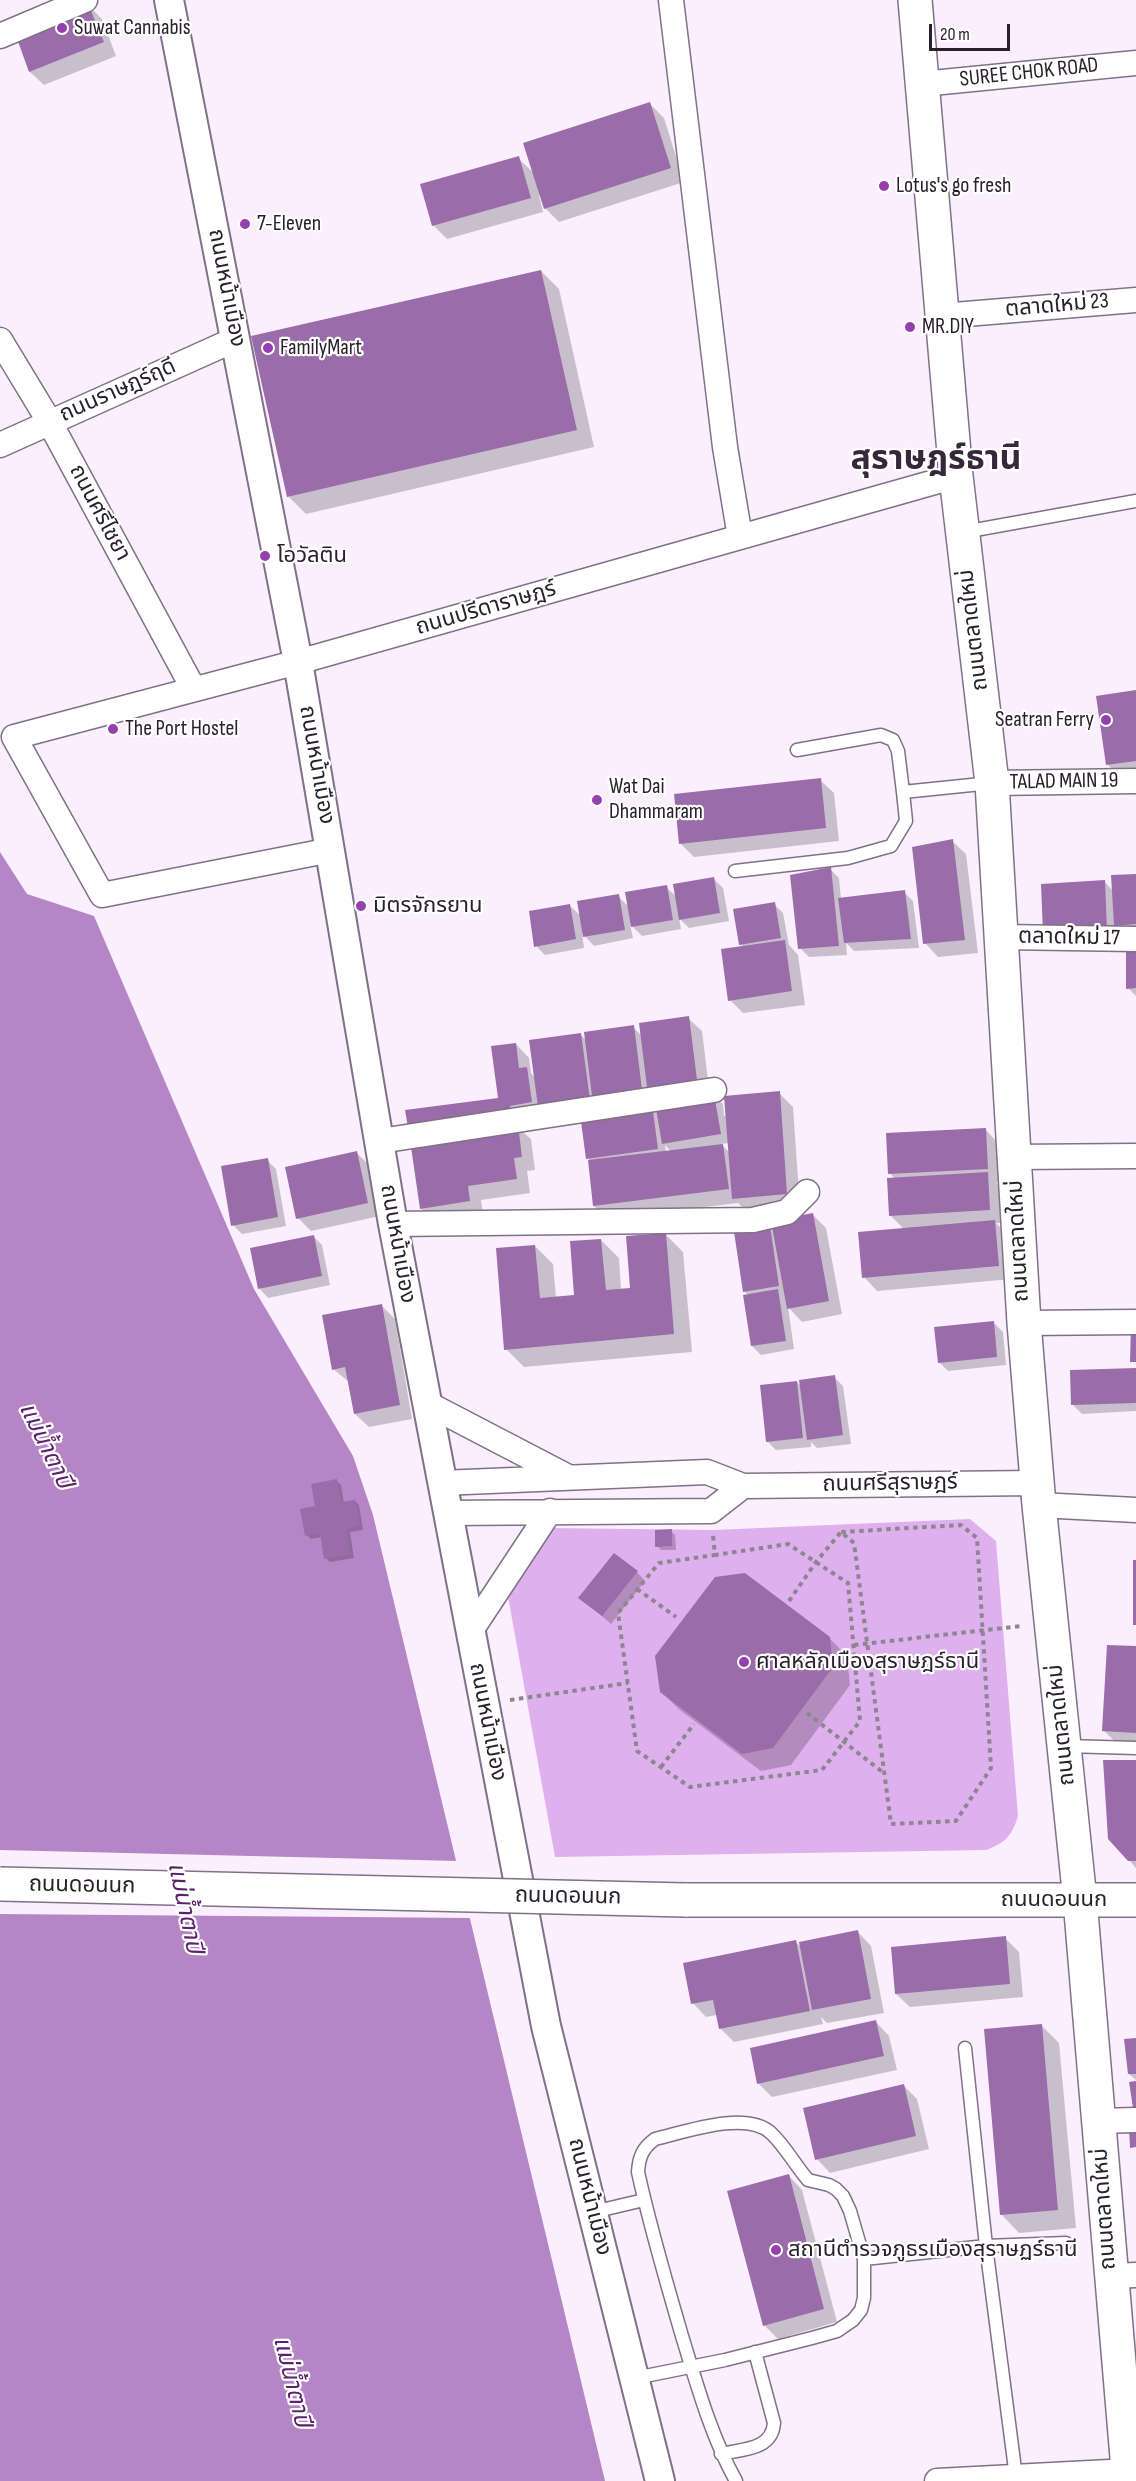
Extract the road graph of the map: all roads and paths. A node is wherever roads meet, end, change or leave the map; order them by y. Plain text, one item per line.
1 (85, 0) edge
2 (169, 0) edge
3 (671, 0) edge
4 (915, 0) edge
5 (0, 36) edge
6 (1136, 63) edge
7 (922, 84) junction
8 (1136, 300) edge
9 (942, 316) junction
10 (236, 339) junction
11 (0, 340) edge
12 (49, 422) junction
13 (0, 445) edge
14 (956, 476) junction
15 (1136, 501) edge
16 (963, 533) junction
17 (740, 537) junction
18 (298, 662) junction
19 (193, 688) junction
20 (7, 734) edge
21 (797, 750) dead end
22 (1136, 781) edge
23 (992, 783) junction
24 (903, 792) junction
25 (331, 850) junction
26 (735, 871) dead end
27 (1001, 937) junction
28 (1136, 939) edge
29 (714, 1089) dead end
30 (380, 1141) junction
31 (1136, 1156) edge
32 (1014, 1158) junction
33 (807, 1192) dead end
34 (393, 1224) junction
35 (1136, 1322) edge
36 (1024, 1323) junction
37 (426, 1403) junction
38 (570, 1478) junction
39 (441, 1483) junction
40 (743, 1486) junction
41 (1038, 1494) junction
42 (550, 1510) junction
43 (1136, 1510) edge
44 (711, 1511) junction
45 (447, 1513) junction
46 (841, 1532) junction
47 (715, 1555) junction
48 (816, 1562) junction
49 (637, 1589) junction
50 (789, 1601) dead end
51 (676, 1617) dead end
52 (1052, 1623) junction
53 (983, 1630) junction
54 (470, 1632) junction
55 (867, 1644) junction
56 (854, 1645) junction
57 (628, 1683) junction
58 (483, 1706) junction
59 (807, 1713) dead end
60 (694, 1724) dead end
61 (844, 1741) junction
62 (1064, 1746) junction
63 (1136, 1748) edge
64 (661, 1767) junction
65 (885, 1774) junction
66 (0, 1884) edge
67 (1080, 1900) junction
68 (1136, 1900) edge
69 (965, 2048) dead end
70 (1136, 2120) edge
71 (1098, 2121) junction
72 (644, 2200) junction
73 (593, 2212) junction
74 (1066, 2243) dead end
75 (986, 2246) junction
76 (864, 2259) junction
77 (1123, 2276) edge
78 (755, 2352) junction
79 (691, 2368) junction
80 (635, 2378) junction
81 (721, 2454) junction
82 (1128, 2476) edge
83 (1016, 2477) junction
84 (660, 2481) edge
85 (736, 2481) edge
86 (936, 2481) edge

1 - 5 street
2 - 10 street, ถนนหน้าเมือง
3 - 17 street
4 - 7 main road, ถนนตลาดใหม่
6 - 7 street, SUREE CHOK ROAD
7 - 9 main road, ถนนตลาดใหม่
8 - 9 street, ตลาดใหม่ 23
9 - 14 main road, ถนนตลาดใหม่
10 - 12 street, ถนนราษฎร์ฤดี
10 - 18 street, ถนนหน้าเมือง
11 - 12 street, ถนนศรีไชยา
12 - 13 street, ถนนราษฎร์ฤดี
12 - 19 street, ถนนศรีไชยา
14 - 16 main road, ถนนตลาดใหม่
14 - 17 street, ถนนปรีดาราษฎร์
15 - 16 lane
16 - 23 main road, ถนนตลาดใหม่
17 - 18 street, ถนนปรีดาราษฎร์
18 - 19 street, ถนนปรีดาราษฎร์
18 - 25 street, ถนนหน้าเมือง
19 - 20 street, ถนนปรีดาราษฎร์
20 - 25 street
21 - 24 lane
22 - 23 street, TALAD MAIN 19
23 - 24 lane
23 - 27 main road, ถนนตลาดใหม่
24 - 26 lane
25 - 30 street, ถนนหน้าเมือง
27 - 28 street, ตลาดใหม่ 17
27 - 32 main road, ถนนตลาดใหม่
29 - 30 street
30 - 34 street, ถนนหน้าเมือง
31 - 32 street
32 - 36 main road, ถนนตลาดใหม่
33 - 34 street
34 - 37 street, ถนนหน้าเมือง
35 - 36 street
36 - 41 main road, ถนนตลาดใหม่
37 - 38 street
37 - 39 street, ถนนหน้าเมือง
38 - 39 street, ถนนศรีสุราษฎร์
38 - 40 street, ถนนศรีสุราษฎร์
39 - 45 street, ถนนหน้าเมือง
40 - 41 street, ถนนศรีสุราษฎร์
40 - 44 street
41 - 43 street, ถนนศรีสุราษฎร์
41 - 52 main road, ถนนตลาดใหม่
42 - 44 street
42 - 45 street
42 - 54 street
44 - 47 path
45 - 54 street, ถนนหน้าเมือง
46 - 48 path
46 - 53 path
46 - 55 path
47 - 48 path
47 - 49 path
48 - 50 path
48 - 56 path
49 - 51 path
49 - 57 path
52 - 53 path
52 - 62 main road, ถนนตลาดใหม่
53 - 55 path
53 - 65 path
54 - 58 street, ถนนหน้าเมือง
55 - 56 path
55 - 65 path
56 - 61 path
57 - 58 path
57 - 64 path
58 - 73 street, ถนนหน้าเมือง
59 - 61 path
60 - 64 path
61 - 64 path
61 - 65 path
62 - 63 lane
62 - 67 main road, ถนนตลาดใหม่
66 - 67 main road, ถนนดอนนก, bridge
67 - 68 main road, ถนนดอนนก
67 - 71 main road, ถนนตลาดใหม่
69 - 75 lane
70 - 71 street
71 - 77 main road, ถนนตลาดใหม่
72 - 73 lane
72 - 76 lane
72 - 79 lane
73 - 80 street, ถนนหน้าเมือง
74 - 75 lane
75 - 76 lane
75 - 83 lane
76 - 78 lane
77 - 82 main road, ถนนตลาดใหม่
78 - 79 lane
78 - 81 lane
79 - 80 lane
79 - 81 lane
80 - 84 street, ถนนหน้าเมือง
81 - 85 lane
82 - 83 street
83 - 86 street

